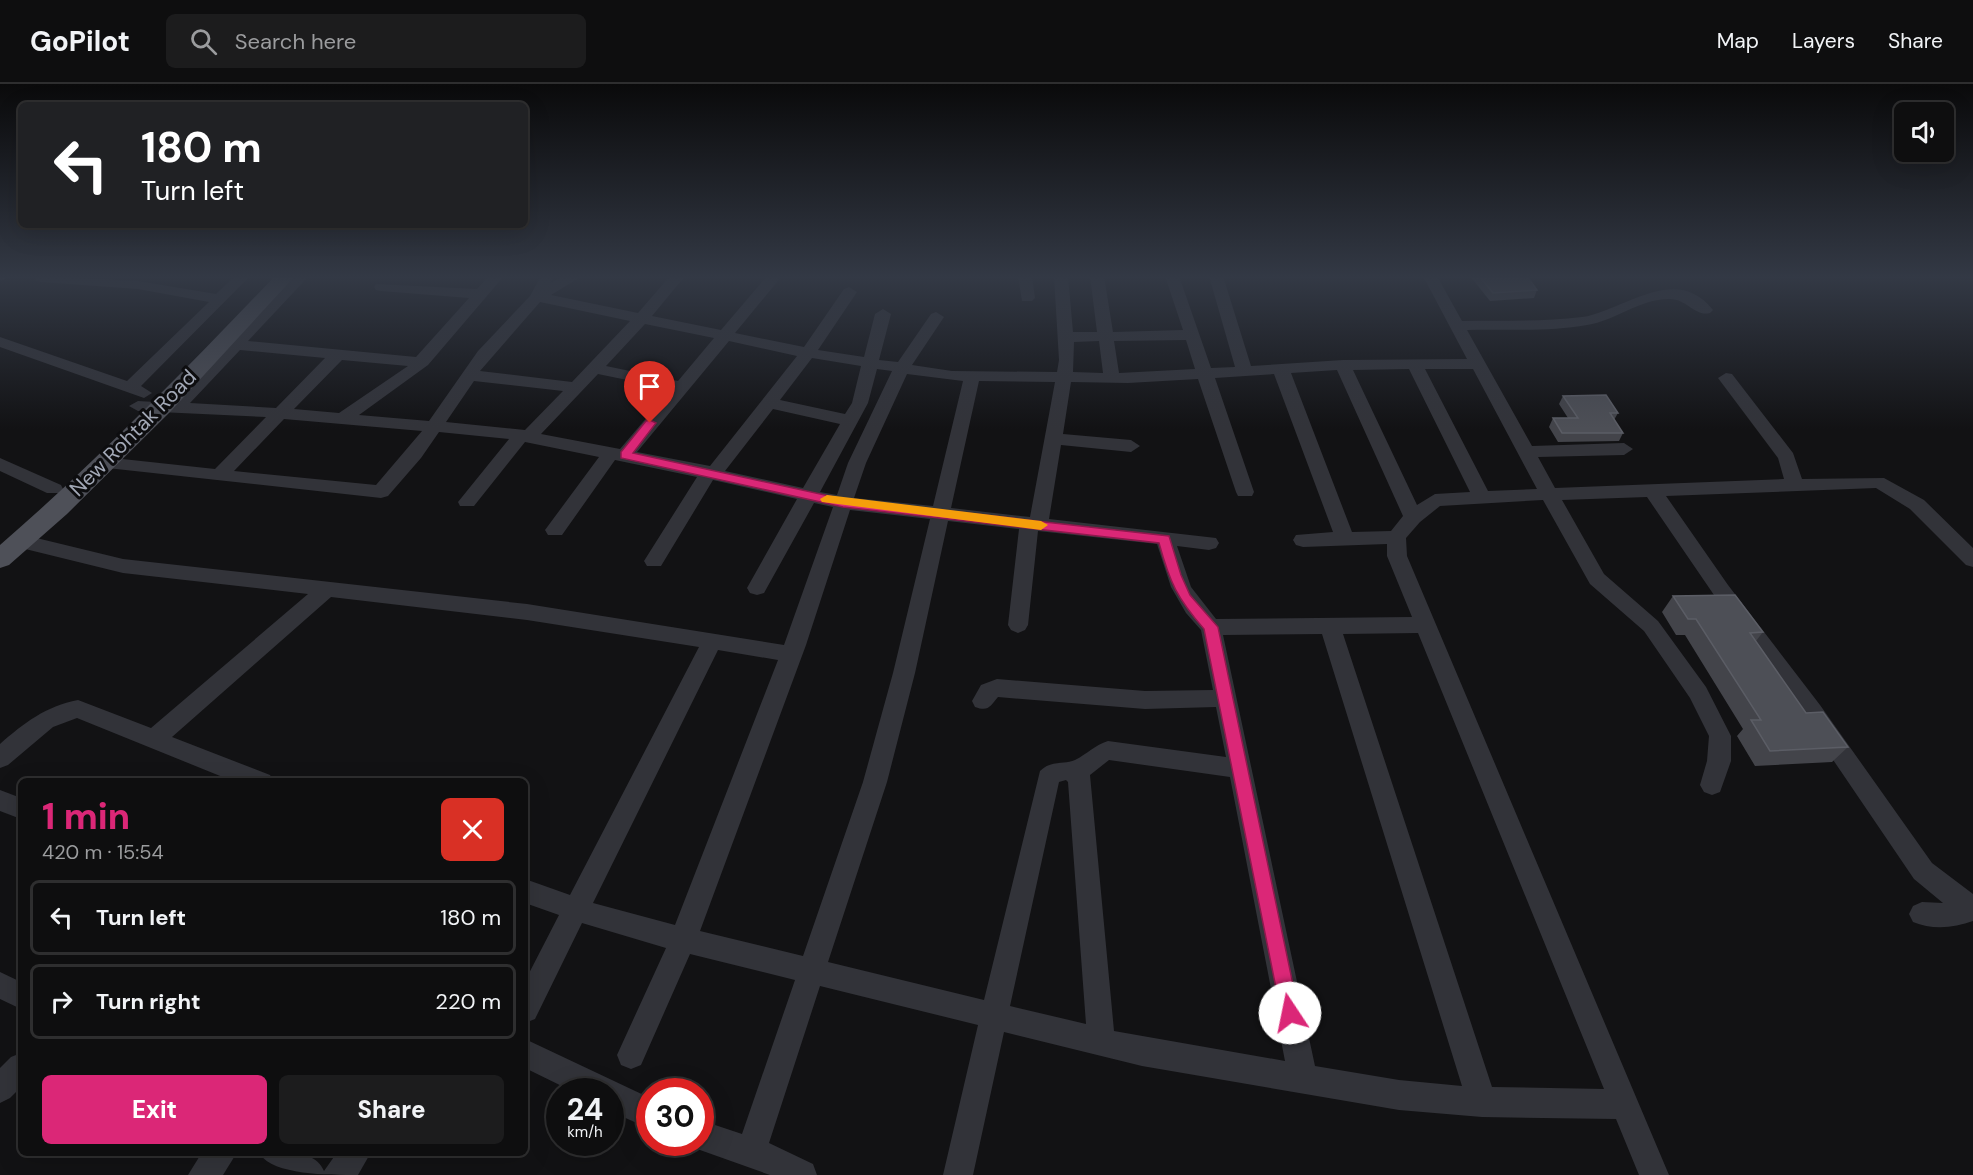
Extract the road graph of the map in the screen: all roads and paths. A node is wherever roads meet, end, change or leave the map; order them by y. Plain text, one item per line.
1 (201, 327) edge
2 (219, 327) edge
3 (231, 327) edge
4 (253, 327) edge
5 (453, 327) edge
6 (508, 327) edge
7 (634, 327) edge
8 (680, 327) edge
9 (732, 327) edge
10 (826, 327) edge
11 (880, 327) edge
12 (929, 327) edge
13 (1066, 327) edge
14 (1105, 327) edge
15 (1189, 327) edge
16 (1231, 327) edge
17 (1459, 327) edge
18 (1192, 335) junction
19 (724, 336) junction
20 (1106, 336) junction
21 (1067, 337) junction
22 (0, 342) edge
23 (235, 345) junction
24 (808, 353) junction
25 (336, 356) junction
26 (422, 362) junction
27 (871, 363) junction
28 (1414, 364) junction
29 (1479, 364) junction
30 (1343, 365) junction
31 (594, 368) junction
32 (902, 368) junction
33 (1280, 368) junction
34 (1244, 370) junction
35 (1206, 372) junction
36 (469, 375) junction
37 (972, 376) junction
38 (1065, 377) junction
39 (1112, 378) junction
40 (1726, 378) dead end
41 (680, 386) junction
42 (576, 387) junction
43 (151, 401) junction
44 (769, 403) junction
45 (280, 413) junction
46 (341, 419) junction
47 (851, 421) junction
48 (435, 427) junction
49 (525, 436) junction
50 (1053, 439) junction
51 (1131, 446) dead end
52 (1624, 449) dead end
53 (1528, 452) junction
54 (618, 454) junction
55 (104, 463) junction
56 (0, 464) edge
57 (712, 473) junction
58 (219, 475) junction
59 (1795, 485) junction
60 (54, 489) junction
61 (1652, 490) junction
62 (1245, 492) dead end
63 (1549, 494) junction
64 (807, 495) junction
65 (1482, 497) junction
66 (467, 502) dead end
67 (843, 503) junction
68 (939, 514) junction
69 (1413, 517) junction
70 (1034, 524) junction
71 (555, 530) dead end
72 (10, 539) edge
73 (1165, 539) junction
74 (1303, 540) dead end
75 (1209, 543) dead end
76 (1396, 544) junction
77 (1340, 546) junction
78 (0, 559) edge
79 (1973, 560) edge
80 (654, 561) dead end
81 (757, 588) dead end
82 (325, 591) junction
83 (1018, 625) dead end
84 (1426, 625) junction
85 (1211, 627) junction
86 (1330, 627) junction
87 (714, 640) junction
88 (791, 654) junction
89 (1227, 698) junction
90 (983, 701) dead end
91 (155, 738) junction
92 (0, 758) edge
93 (1241, 769) junction
94 (1076, 772) junction
95 (252, 778) edge
96 (1712, 785) dead end
97 (0, 800) edge
98 (18, 808) edge
99 (528, 892) edge
100 (1970, 906) edge
101 (577, 910) junction
102 (1922, 914) dead end
103 (683, 940) junction
104 (813, 972) junction
105 (0, 985) edge
106 (18, 994) edge
107 (528, 1002) edge
108 (994, 1017) junction
109 (1101, 1042) junction
110 (528, 1054) edge
111 (631, 1055) dead end
112 (18, 1070) edge
113 (576, 1078) edge
114 (1304, 1080) junction
115 (0, 1088) edge
116 (1482, 1102) junction
117 (1625, 1104) junction
118 (714, 1141) edge
119 (219, 1156) edge
120 (278, 1156) edge
121 (353, 1156) edge
122 (762, 1162) edge
123 (203, 1175) edge
124 (311, 1175) edge
125 (338, 1175) edge
126 (802, 1175) edge
127 (958, 1175) edge
128 (1654, 1175) edge

1 - 43 street
2 - 43 main road, New Rohtak Road
3 - 43 main road, New Rohtak Road
4 - 23 street
5 - 26 street
6 - 36 street
7 - 31 street
8 - 19 street
9 - 19 street
10 - 24 street
11 - 27 street
12 - 32 street
13 - 21 street
14 - 20 street
15 - 18 street
16 - 34 street
17 - 29 street
18 - 20 street
18 - 35 street
19 - 24 street
19 - 41 street
20 - 21 street
20 - 39 street
21 - 38 street
22 - 43 street
23 - 25 street
23 - 43 street
24 - 27 street
24 - 44 street
25 - 26 street
25 - 45 street
26 - 46 street
27 - 32 street
27 - 47 street
28 - 29 street
28 - 30 street
28 - 65 street
29 - 53 street
30 - 33 street
30 - 69 street
31 - 41 street
31 - 42 street
32 - 37 street
32 - 67 street
33 - 34 street
33 - 77 street
34 - 35 street
35 - 39 street
35 - 62 street
36 - 42 street
36 - 48 street
37 - 38 street
37 - 68 street
38 - 39 street
38 - 50 street
40 - 59 street
41 - 54 street
42 - 49 street
43 - 45 street
43 - 55 main road, New Rohtak Road
43 - 60 main road, New Rohtak Road
44 - 47 street
44 - 57 street
45 - 46 street
45 - 58 street
46 - 48 street
47 - 64 street
48 - 49 street
48 - 58 street
49 - 54 street
49 - 66 street
50 - 51 street
50 - 70 street
52 - 53 street
53 - 63 street
54 - 57 street
54 - 71 street
55 - 58 street
55 - 72 main road, New Rohtak Road
56 - 60 street
57 - 64 street
57 - 80 street
59 - 61 street
59 - 79 street
60 - 72 main road, New Rohtak Road
61 - 63 street
61 - 100 street
63 - 65 street
63 - 96 street
64 - 67 street
64 - 81 street
65 - 69 street
67 - 68 street
67 - 88 street
68 - 70 street
68 - 104 street
69 - 76 street
70 - 73 street
70 - 83 street
72 - 78 main road, New Rohtak Road
72 - 82 street
73 - 75 street
73 - 85 street
74 - 77 street
76 - 77 street
76 - 84 street
82 - 87 street
82 - 91 street
84 - 86 street
84 - 117 street
85 - 86 street
85 - 89 street
86 - 116 street
87 - 88 street
87 - 101 street
88 - 103 street
89 - 90 street
89 - 93 street
91 - 92 street
91 - 95 street
93 - 94 street
93 - 114 street
94 - 108 street
94 - 109 street
97 - 98 street
99 - 101 street
100 - 102 street
101 - 103 street
101 - 107 street
103 - 104 street
103 - 111 street
104 - 108 street
104 - 122 street
105 - 106 street
108 - 109 street
108 - 127 street
109 - 114 street
110 - 113 street
112 - 115 street
114 - 116 street
116 - 117 street
117 - 128 street
118 - 122 street
119 - 123 street
120 - 124 street
121 - 125 street
122 - 126 street

